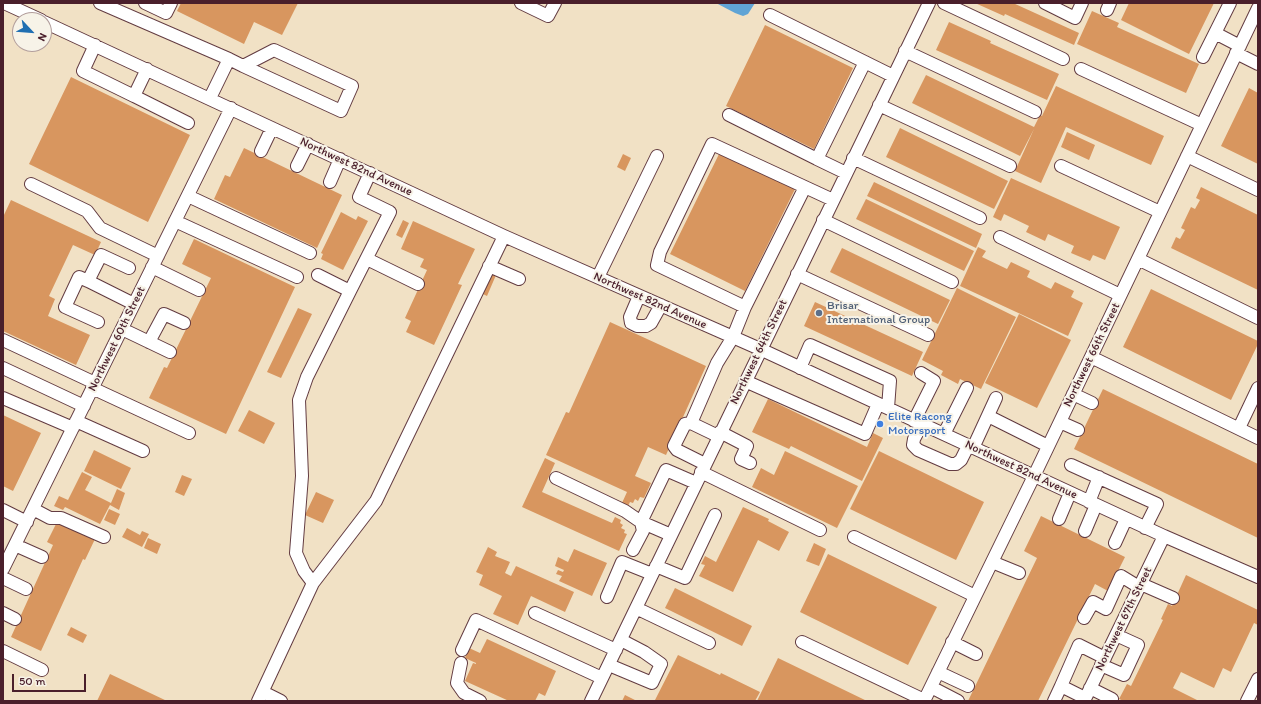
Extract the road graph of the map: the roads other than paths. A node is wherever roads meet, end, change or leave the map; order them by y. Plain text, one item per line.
1 (4, 3) edge
2 (100, 3) edge
3 (145, 3) edge
4 (171, 3) edge
5 (521, 3) edge
6 (555, 3) edge
7 (929, 3) edge
8 (944, 3) edge
9 (1045, 3) edge
10 (1082, 3) edge
11 (1230, 3) edge
12 (1258, 8) edge
13 (23, 12) edge
14 (770, 14) dead end
15 (52, 26) edge
16 (1215, 33) junction
17 (95, 45) junction
18 (1238, 50) junction
19 (905, 51) junction
20 (1203, 57) dead end
21 (1063, 59) dead end
22 (229, 60) junction
23 (865, 62) junction
24 (1258, 64) edge
25 (243, 66) junction
26 (147, 69) junction
27 (1081, 69) dead end
28 (893, 76) junction
29 (134, 96) junction
30 (210, 98) junction
31 (879, 105) junction
32 (231, 108) junction
33 (1035, 112) dead end
34 (729, 115) dead end
35 (188, 123) dead end
36 (1202, 125) junction
37 (272, 128) junction
38 (308, 144) junction
39 (261, 151) dead end
40 (657, 156) dead end
41 (1187, 156) junction
42 (853, 158) junction
43 (340, 159) junction
44 (817, 159) junction
45 (297, 166) dead end
46 (1010, 166) dead end
47 (1061, 166) dead end
48 (370, 173) junction
49 (846, 173) junction
50 (330, 182) dead end
51 (31, 184) dead end
52 (805, 187) junction
53 (1258, 190) edge
54 (188, 196) junction
55 (833, 200) junction
56 (1160, 212) junction
57 (980, 218) dead end
58 (823, 220) junction
59 (175, 221) junction
60 (504, 236) junction
61 (1000, 237) dead end
62 (310, 253) dead end
63 (158, 256) junction
64 (366, 259) junction
65 (1138, 259) junction
66 (489, 266) junction
67 (128, 268) dead end
68 (152, 268) junction
69 (797, 274) junction
70 (318, 275) dead end
71 (296, 277) dead end
72 (598, 277) junction
73 (519, 279) dead end
74 (88, 281) junction
75 (952, 282) dead end
76 (418, 284) dead end
77 (199, 290) dead end
78 (350, 291) junction
79 (1120, 295) junction
80 (639, 296) junction
81 (134, 304) junction
82 (661, 305) junction
83 (745, 307) junction
84 (1258, 318) edge
85 (98, 322) dead end
86 (184, 324) dead end
87 (122, 329) junction
88 (928, 335) dead end
89 (733, 337) junction
90 (3, 340) edge
91 (149, 342) junction
92 (760, 349) junction
93 (170, 352) dead end
94 (1091, 357) junction
95 (3, 368) edge
96 (800, 368) junction
97 (921, 374) dead end
98 (745, 381) junction
99 (94, 386) junction
100 (967, 388) dead end
101 (1258, 388) edge
102 (1073, 394) junction
103 (3, 398) edge
104 (996, 398) dead end
105 (1092, 403) dead end
106 (84, 406) junction
107 (883, 406) junction
108 (988, 416) junction
109 (918, 422) junction
110 (1060, 422) junction
111 (691, 423) junction
112 (75, 425) junction
113 (1239, 428) junction
114 (1078, 430) dead end
115 (189, 433) dead end
116 (719, 434) junction
117 (944, 434) junction
118 (1258, 438) edge
119 (1048, 446) junction
120 (970, 447) junction
121 (143, 451) dead end
122 (750, 463) dead end
123 (1071, 465) dead end
124 (701, 473) junction
125 (1034, 476) junction
126 (556, 478) dead end
127 (1099, 478) junction
128 (1070, 493) junction
129 (1092, 503) junction
130 (33, 509) junction
131 (3, 510) edge
132 (715, 515) dead end
133 (1059, 519) dead end
134 (1126, 519) junction
135 (27, 522) junction
136 (641, 522) junction
137 (1145, 528) junction
138 (820, 530) dead end
139 (1085, 531) dead end
140 (671, 536) junction
141 (1164, 536) junction
142 (104, 537) dead end
143 (854, 537) dead end
144 (1116, 543) dead end
145 (15, 546) junction
146 (633, 550) dead end
147 (42, 557) dead end
148 (992, 562) junction
149 (3, 570) edge
150 (654, 570) junction
151 (1018, 573) dead end
152 (1258, 577) edge
153 (3, 578) edge
154 (314, 584) junction
155 (1140, 585) junction
156 (26, 589) dead end
157 (975, 596) junction
158 (607, 597) dead end
159 (1173, 598) dead end
160 (636, 608) junction
161 (1106, 609) junction
162 (3, 613) edge
163 (535, 614) dead end
164 (1084, 618) dead end
165 (15, 619) dead end
166 (1124, 619) junction
167 (1116, 635) junction
168 (802, 642) dead end
169 (952, 642) junction
170 (709, 643) dead end
171 (618, 645) junction
172 (462, 650) dead end
173 (3, 651) edge
174 (976, 654) dead end
175 (1103, 661) junction
176 (461, 663) dead end
177 (609, 665) junction
178 (42, 670) dead end
179 (938, 672) junction
180 (602, 678) junction
181 (1258, 678) edge
182 (968, 686) dead end
183 (1061, 686) junction
184 (930, 687) junction
185 (260, 696) edge
186 (1086, 696) edge
187 (924, 700) edge
188 (281, 701) edge
189 (480, 701) edge
190 (591, 701) edge
191 (958, 701) edge
192 (1054, 701) edge
193 (1111, 701) edge
194 (1247, 701) edge

1 - 13 street
2 - 22 street
3 - 4 street
5 - 6 street
7 - 19 street, Northwest 64th Street
8 - 21 street
9 - 10 street
11 - 16 street
12 - 18 street, Northwest 66th Street
14 - 23 street
15 - 17 street, Northwest 82nd Avenue
16 - 18 street
16 - 20 street
17 - 26 street, Northwest 82nd Avenue
17 - 29 street
18 - 24 street
18 - 36 street, Northwest 66th Street
19 - 28 street, Northwest 64th Street
19 - 33 street
22 - 25 street
22 - 30 street
23 - 28 street
23 - 44 street
25 - 25 street
26 - 29 street
26 - 30 street, Northwest 82nd Avenue
27 - 36 street
28 - 31 street, Northwest 64th Street
29 - 35 street
30 - 32 street, Northwest 82nd Avenue
31 - 42 street, Northwest 64th Street
31 - 46 street
32 - 37 street, Northwest 82nd Avenue
32 - 54 street, Northwest 60th Street
34 - 44 street
36 - 41 street, Northwest 66th Street
37 - 38 street, Northwest 82nd Avenue
37 - 39 street
38 - 43 street, Northwest 82nd Avenue
38 - 45 street
40 - 72 street
41 - 53 street
41 - 56 street, Northwest 66th Street
42 - 49 street, Northwest 64th Street
42 - 57 street
43 - 48 street, Northwest 82nd Avenue
43 - 50 street
44 - 49 street
47 - 56 street
48 - 60 street, Northwest 82nd Avenue
48 - 64 street
49 - 55 street, Northwest 64th Street
51 - 63 street
52 - 55 street
52 - 83 street
52 - 83 street
54 - 59 street, Northwest 60th Street
54 - 62 street
55 - 58 street, Northwest 64th Street
56 - 65 street, Northwest 66th Street
58 - 69 street, Northwest 64th Street
58 - 75 street
59 - 63 street, Northwest 60th Street
59 - 71 street
60 - 66 street
60 - 72 street, Northwest 82nd Avenue
61 - 79 street
63 - 68 street, Northwest 60th Street
64 - 76 street
64 - 78 street
65 - 79 street, Northwest 66th Street
65 - 84 street
66 - 73 street
66 - 154 street
67 - 74 street
68 - 77 street
68 - 81 street, Northwest 60th Street
69 - 88 street
69 - 92 street, Northwest 64th Street
70 - 78 street
72 - 80 street, Northwest 82nd Avenue
74 - 81 street
74 - 85 street
78 - 154 street
79 - 94 street, Northwest 66th Street
80 - 82 street, Northwest 82nd Avenue
80 - 82 street
81 - 87 street, Northwest 60th Street
82 - 89 street, Northwest 82nd Avenue
83 - 89 street
86 - 91 street
87 - 91 street
87 - 99 street, Northwest 60th Street
89 - 92 street, Northwest 82nd Avenue
89 - 111 street
90 - 99 street
91 - 93 street
92 - 96 street, Northwest 82nd Avenue
92 - 98 street, Northwest 64th Street
94 - 102 street, Northwest 66th Street
94 - 113 street
95 - 106 street
96 - 107 street, Northwest 82nd Avenue
96 - 107 street
97 - 109 street
98 - 107 street
98 - 116 street, Northwest 64th Street
99 - 106 street, Northwest 60th Street
99 - 115 street
100 - 117 street
101 - 113 street
102 - 105 street
102 - 110 street, Northwest 66th Street
103 - 112 street
104 - 108 street
106 - 112 street, Northwest 60th Street
107 - 109 street, Northwest 82nd Avenue
108 - 119 street
108 - 120 street
109 - 117 street, Northwest 82nd Avenue
109 - 120 street
110 - 114 street
110 - 119 street, Northwest 66th Street
111 - 116 street
111 - 124 street
112 - 121 street
112 - 130 street, Northwest 60th Street
113 - 118 street
116 - 122 street
116 - 124 street, Northwest 64th Street
117 - 120 street, Northwest 82nd Avenue
119 - 125 street, Northwest 66th Street
120 - 125 street, Northwest 82nd Avenue
123 - 127 street
124 - 136 street
124 - 138 street
124 - 140 street, Northwest 64th Street
125 - 128 street, Northwest 82nd Avenue
125 - 148 street, Northwest 66th Street
126 - 136 street
127 - 129 street
127 - 137 street
128 - 129 street, Northwest 82nd Avenue
128 - 133 street
129 - 134 street, Northwest 82nd Avenue
129 - 139 street
130 - 135 street, Northwest 60th Street
130 - 142 street
131 - 135 street
132 - 150 street
134 - 137 street, Northwest 82nd Avenue
134 - 144 street
135 - 145 street, Northwest 60th Street
136 - 140 street
136 - 146 street
137 - 141 street, Northwest 82nd Avenue
140 - 150 street, Northwest 64th Street
141 - 152 street, Northwest 82nd Avenue
141 - 155 street, Northwest 67th Street
143 - 157 street
145 - 147 street
145 - 149 street, Northwest 60th Street
148 - 151 street
148 - 157 street, Northwest 66th Street
150 - 158 street
150 - 160 street, Northwest 64th Street
153 - 156 street
154 - 185 street
155 - 159 street
155 - 161 street
155 - 166 street, Northwest 67th Street
157 - 169 street, Northwest 66th Street
160 - 170 street
160 - 171 street, Northwest 64th Street
161 - 164 street
161 - 166 street
162 - 165 street
163 - 171 street
166 - 167 street, Northwest 67th Street
167 - 175 street, Northwest 67th Street
167 - 175 street
168 - 187 street
169 - 174 street
169 - 179 street, Northwest 66th Street
171 - 177 street, Northwest 64th Street
171 - 177 street
172 - 180 street
173 - 178 street
175 - 183 street
175 - 186 street, Northwest 67th Street
176 - 189 street
177 - 180 street, Northwest 64th Street
179 - 182 street
179 - 184 street, Northwest 66th Street
180 - 190 street, Northwest 64th Street
181 - 194 street
183 - 186 street
183 - 192 street
184 - 187 street, Northwest 66th Street
184 - 191 street
185 - 188 street
186 - 193 street

